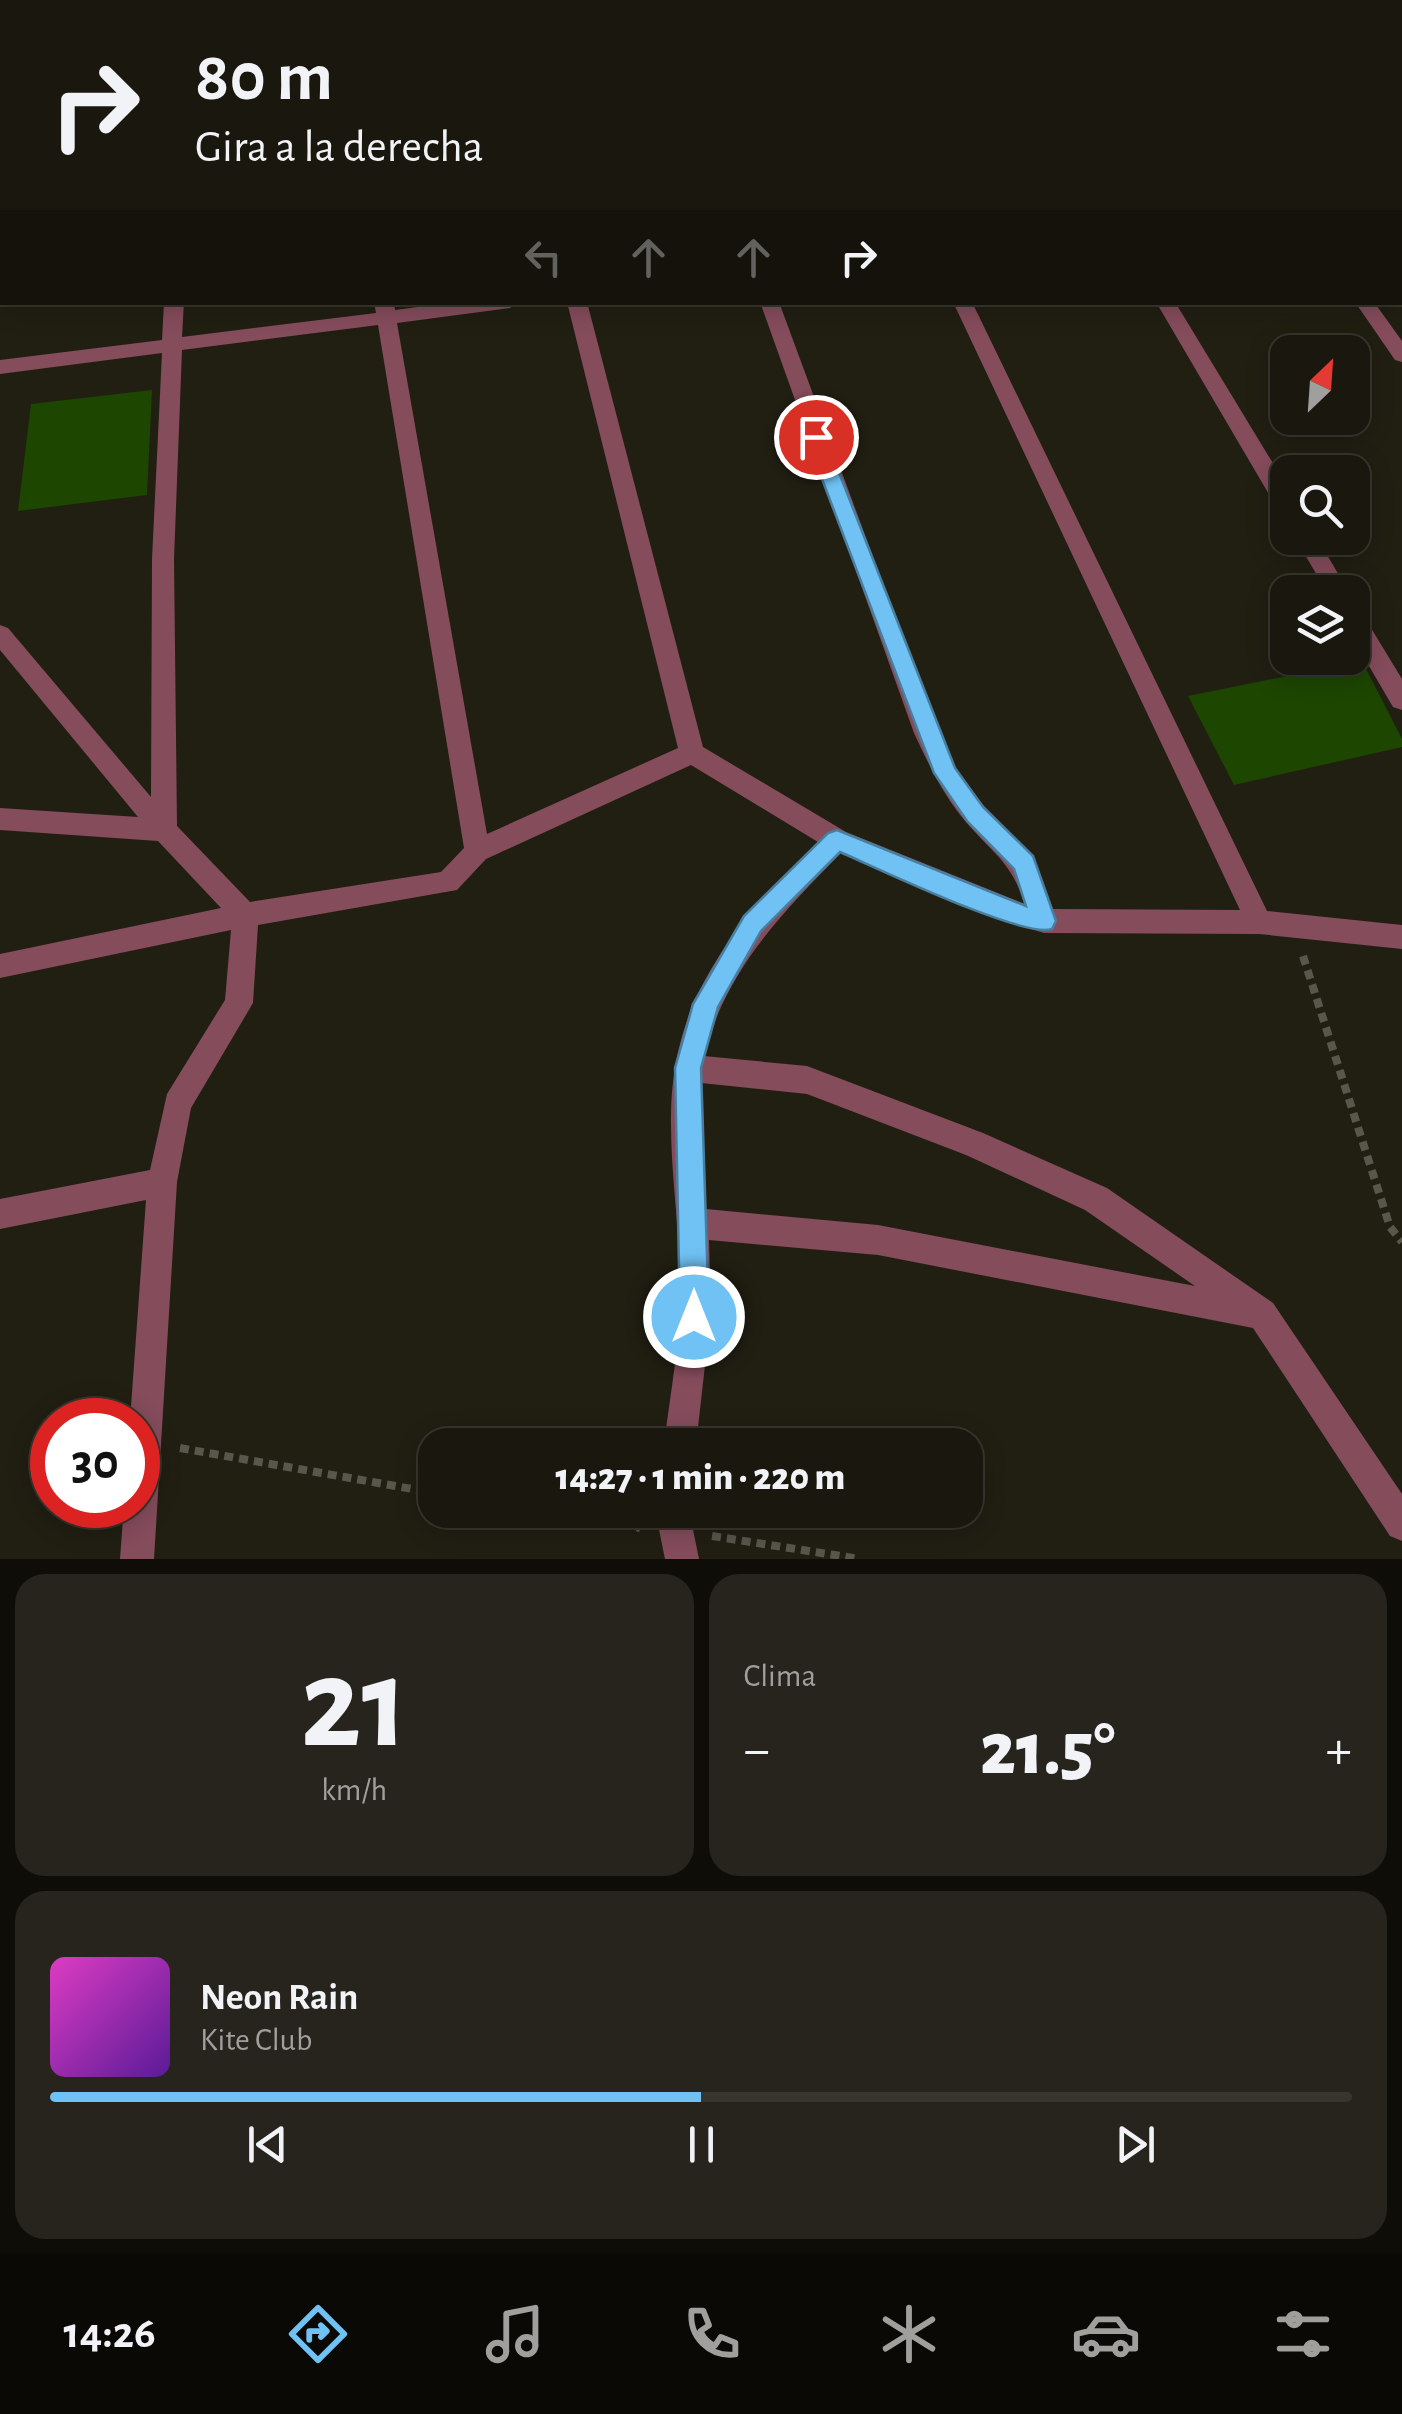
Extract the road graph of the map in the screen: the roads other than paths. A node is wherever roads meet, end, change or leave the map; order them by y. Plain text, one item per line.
1 (174, 305) edge
2 (468, 305) edge
3 (578, 305) edge
4 (770, 305) edge
5 (963, 305) edge
6 (1167, 305) edge
7 (1366, 305) edge
8 (385, 311) edge
9 (172, 347) junction
10 (1402, 355) edge
11 (0, 368) edge
12 (1270, 477) edge
13 (0, 634) edge
14 (1370, 646) edge
15 (1402, 700) edge
16 (692, 753) junction
17 (0, 819) edge
18 (164, 830) junction
19 (837, 840) junction
20 (477, 851) junction
21 (245, 915) junction
22 (1044, 921) junction
23 (1259, 922) junction
24 (1402, 937) edge
25 (0, 966) edge
26 (688, 1068) junction
27 (162, 1182) junction
28 (0, 1214) edge
29 (692, 1223) junction
30 (1262, 1314) junction
31 (682, 1428) edge
32 (1402, 1524) edge
33 (137, 1559) edge

1 - 9 street
2 - 8 street
3 - 16 street
4 - 22 street
5 - 23 street
6 - 12 street
7 - 10 street
8 - 9 street
8 - 20 street
9 - 11 street
9 - 18 street
13 - 18 street
14 - 15 street
16 - 19 street
16 - 20 street
17 - 18 street
18 - 21 street
19 - 22 street
19 - 26 street
20 - 21 street
21 - 25 street
21 - 27 street
22 - 23 street
23 - 24 street
26 - 29 street
26 - 30 street
27 - 28 street
27 - 33 street
29 - 30 street
29 - 31 street
30 - 32 street

